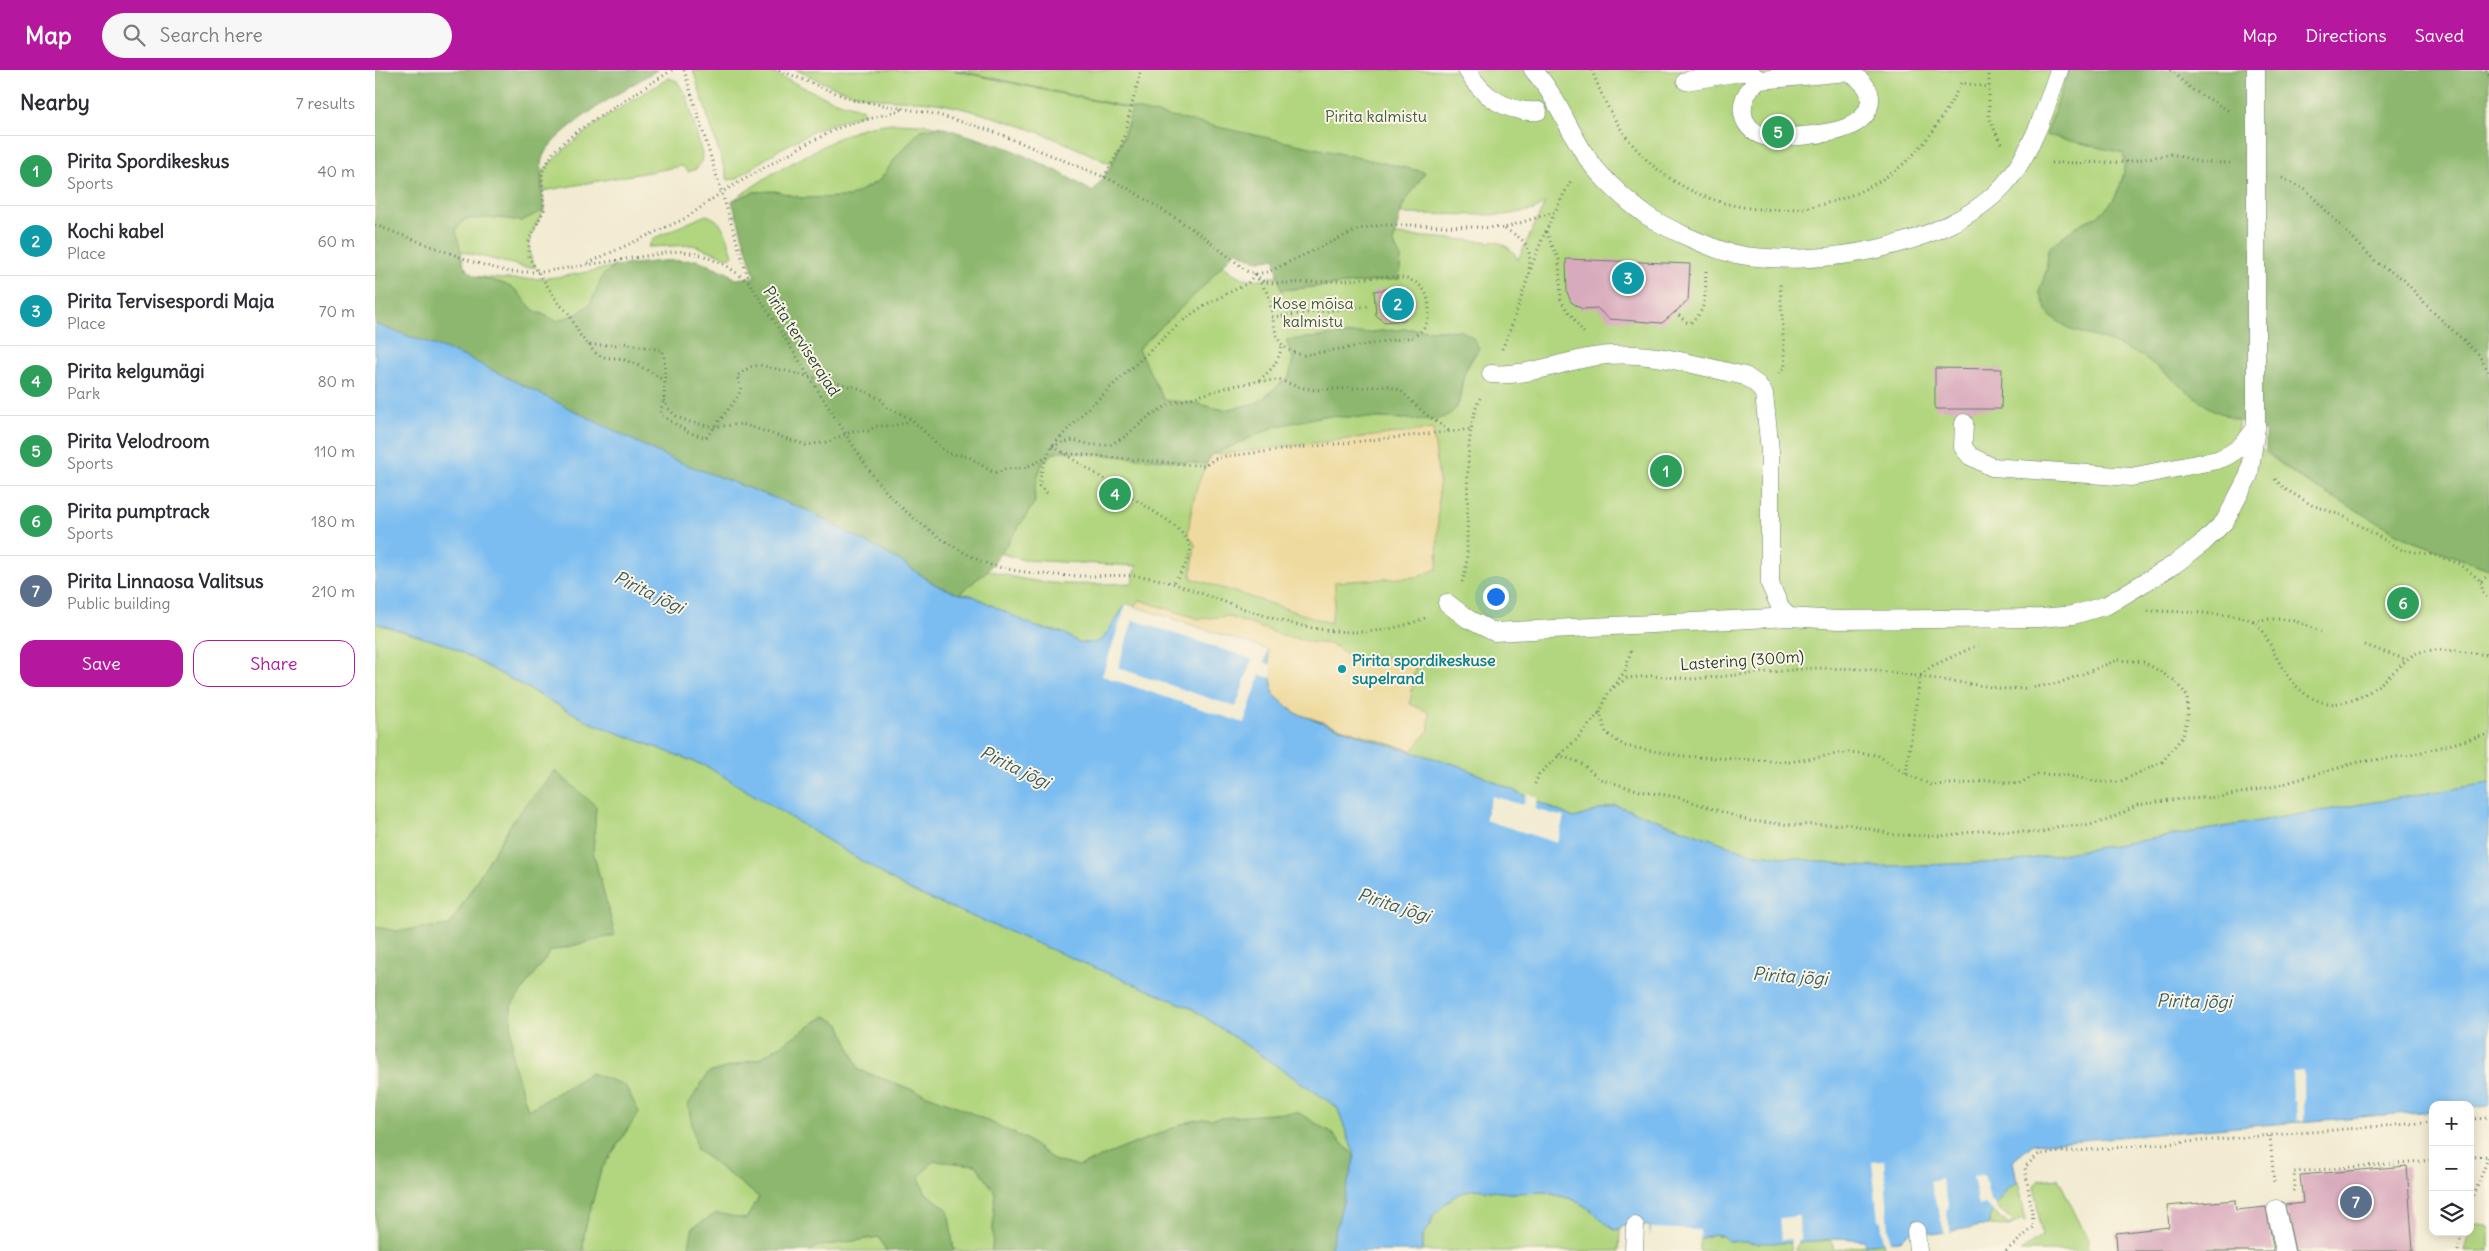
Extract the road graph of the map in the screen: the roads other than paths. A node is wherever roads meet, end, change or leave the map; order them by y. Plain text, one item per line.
1 (1467, 70) edge
2 (1533, 70) edge
3 (2059, 70) edge
4 (2256, 70) edge
5 (1760, 80) junction
6 (1686, 81) dead end
7 (1539, 110) dead end
8 (1491, 374) road end
9 (1964, 424) dead end
10 (2256, 428) junction
11 (1447, 603) road end
12 (1789, 617) junction
13 (2276, 1209) road end
14 (1635, 1226) dead end
15 (1916, 1231) dead end
16 (1634, 1251) edge
17 (1918, 1251) edge
18 (2285, 1251) edge

1 - 7 lane
2 - 3 lane
4 - 10 lane
5 - 5 lane
5 - 6 lane
8 - 12 lane
9 - 10 lane
10 - 12 lane
11 - 12 lane
13 - 18 lane
14 - 16 lane
15 - 17 lane

